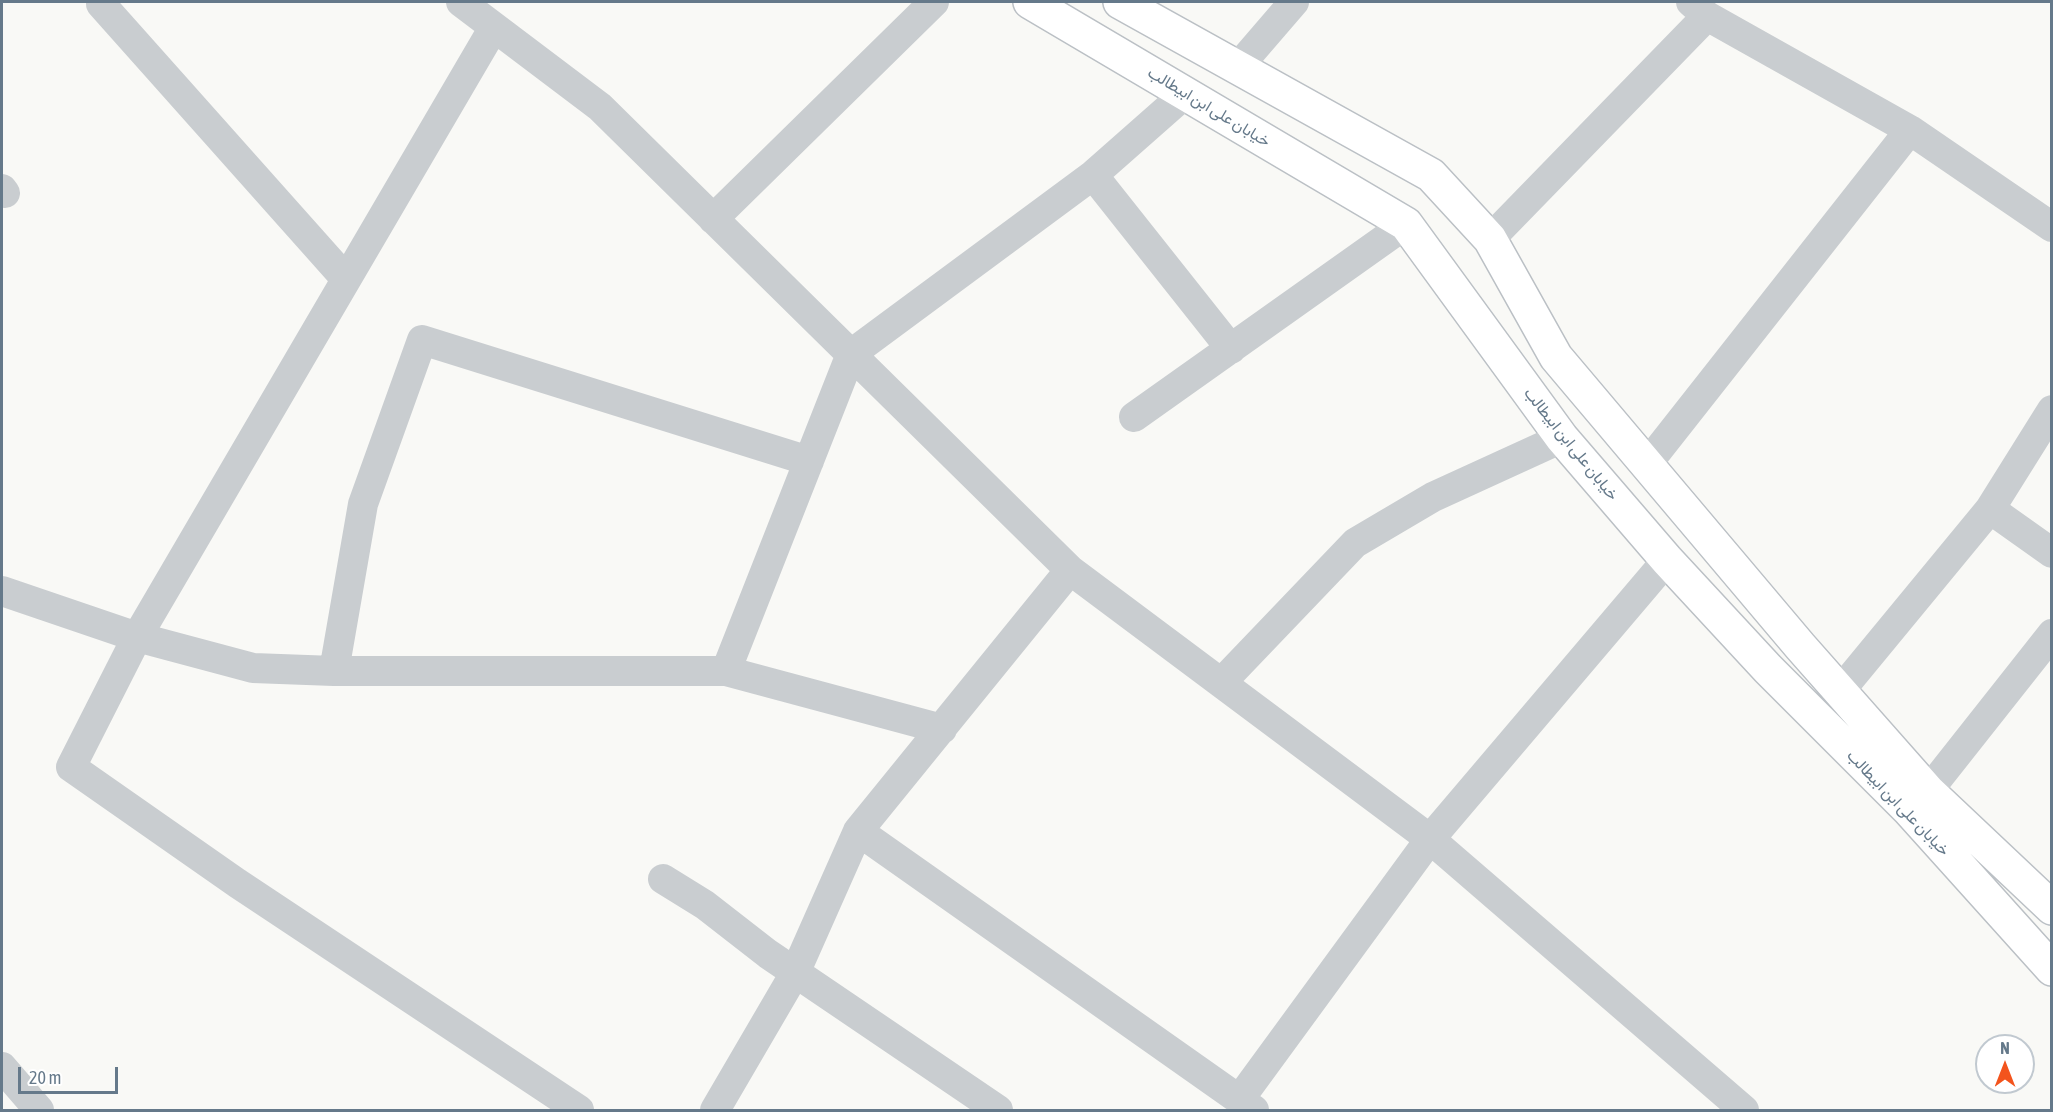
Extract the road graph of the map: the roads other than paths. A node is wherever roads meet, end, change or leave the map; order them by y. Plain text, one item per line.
1 (461, 2) edge
2 (934, 2) edge
3 (1030, 2) edge
4 (1294, 2) edge
5 (1124, 3) edge
6 (100, 4) dead end
7 (1699, 9) edge
8 (494, 27) junction
9 (1097, 40) junction
10 (1238, 67) junction
11 (1186, 93) junction
12 (1910, 130) junction
13 (1093, 175) junction
14 (713, 219) junction
15 (1406, 224) junction
16 (2052, 227) edge
17 (1490, 239) junction
18 (346, 279) junction
19 (1231, 349) junction
20 (851, 354) junction
21 (2052, 410) edge
22 (1134, 417) dead end
23 (1563, 438) junction
24 (809, 462) junction
25 (1647, 464) junction
26 (1990, 509) junction
27 (2052, 553) edge
28 (1667, 560) junction
29 (1070, 570) junction
30 (2, 591) edge
31 (2052, 634) edge
32 (137, 637) junction
33 (1800, 646) junction
34 (1768, 669) junction
35 (334, 671) junction
36 (726, 671) junction
37 (1221, 683) junction
38 (1840, 691) junction
39 (942, 729) junction
40 (1928, 791) junction
41 (858, 831) junction
42 (1430, 839) junction
43 (663, 879) dead end
44 (2052, 908) edge
45 (2052, 969) edge
46 (795, 973) junction
47 (2, 1066) edge
48 (1247, 1105) edge
49 (39, 1110) edge
50 (579, 1110) edge
51 (715, 1110) edge
52 (998, 1110) edge
53 (1744, 1110) edge

1 - 8 street
2 - 14 street
3 - 9 street, خیابان علی ابن ابیطالب
4 - 10 street
5 - 9 street
5 - 10 street, خیابان علی ابن ابیطالب
6 - 18 street
7 - 12 street
7 - 17 street
8 - 14 street
8 - 18 street
9 - 11 street, خیابان علی ابن ابیطالب
10 - 17 street, خیابان علی ابن ابیطالب
11 - 13 street
11 - 15 street, خیابان علی ابن ابیطالب
12 - 16 street
12 - 25 street
13 - 19 street
13 - 20 street
14 - 20 street
15 - 19 street
15 - 23 street, خیابان علی ابن ابیطالب
17 - 25 street, خیابان علی ابن ابیطالب
18 - 32 street
19 - 22 street
20 - 24 street
20 - 29 street
21 - 26 street
23 - 28 street, خیابان علی ابن ابیطالب
23 - 37 street
24 - 35 street
24 - 36 street
25 - 33 street, خیابان علی ابن ابیطالب
26 - 27 street
26 - 38 street
28 - 34 street, خیابان علی ابن ابیطالب
28 - 42 street
29 - 37 street
29 - 39 street
30 - 32 street
31 - 40 street
32 - 35 street
32 - 50 street
33 - 34 street
33 - 38 street, خیابان علی ابن ابیطالب
34 - 45 street, خیابان علی ابن ابیطالب
35 - 36 street
36 - 39 street
37 - 42 street
38 - 40 street, خیابان علی ابن ابیطالب
39 - 41 street
40 - 44 street, خیابان علی ابن ابیطالب
41 - 46 street
41 - 48 street
42 - 48 street
42 - 53 street
43 - 46 street
46 - 51 street
46 - 52 street
47 - 49 street

